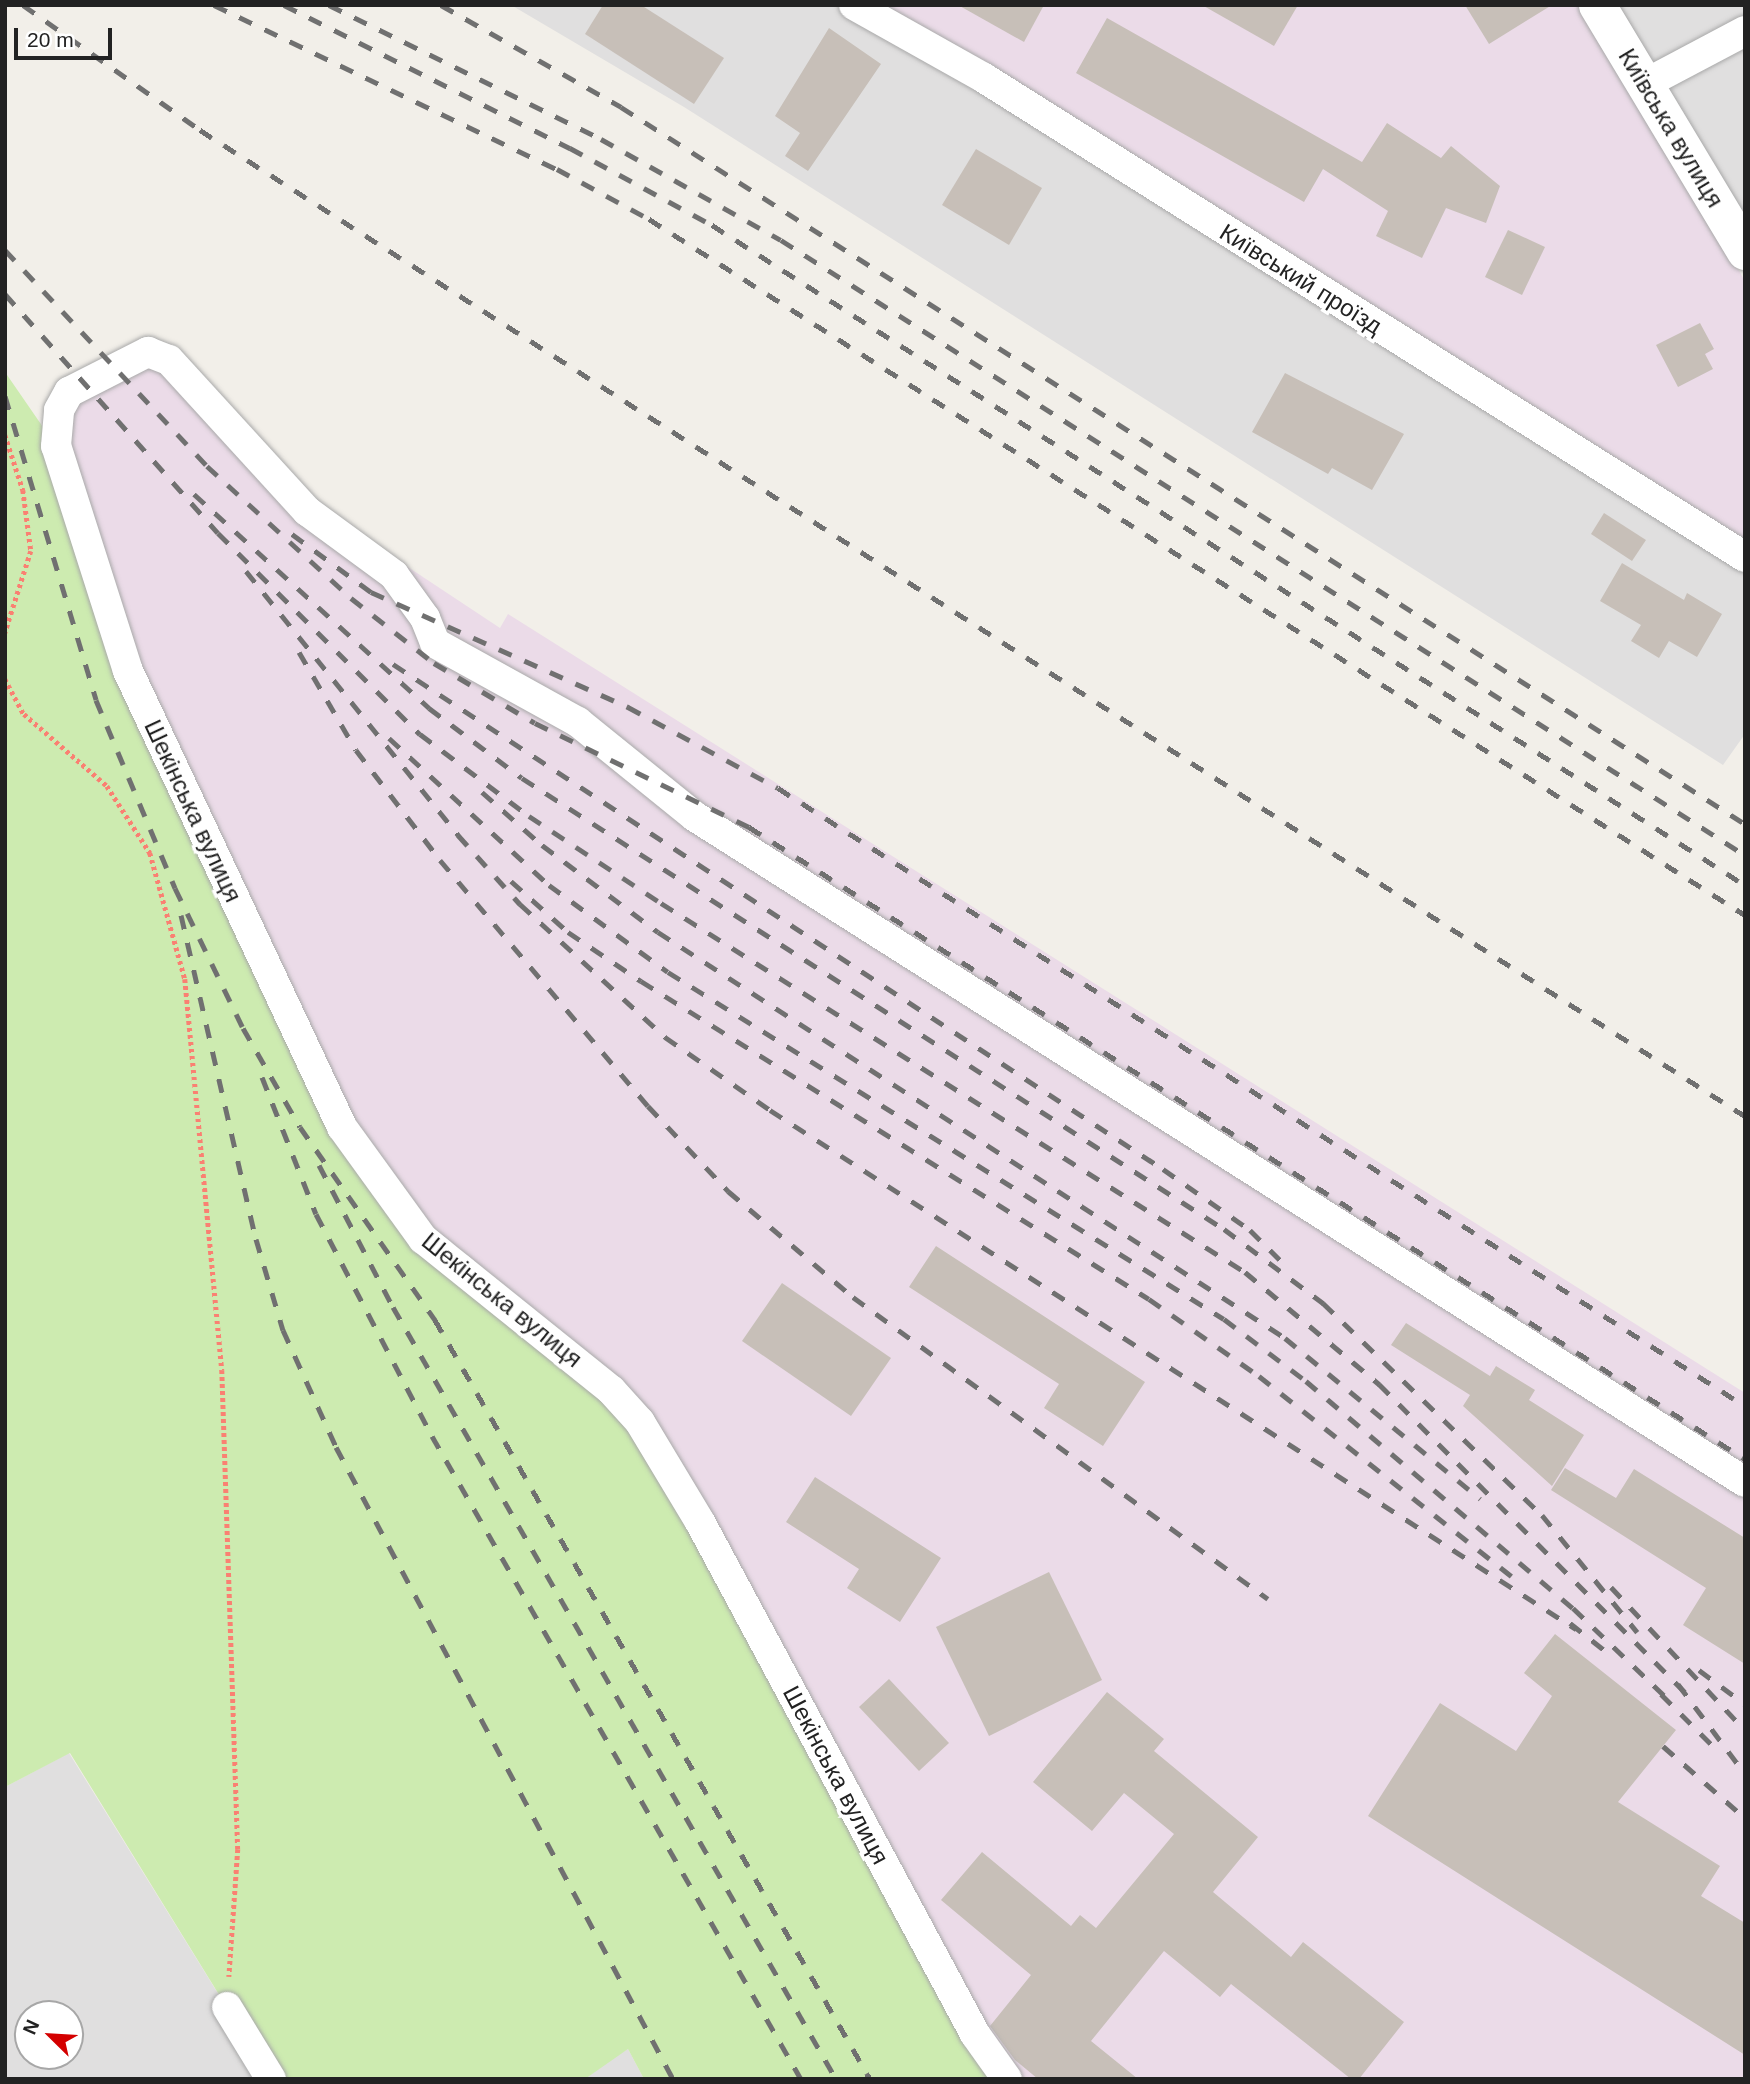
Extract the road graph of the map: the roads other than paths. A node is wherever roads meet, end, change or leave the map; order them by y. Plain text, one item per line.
1 (854, 5) edge
2 (1597, 5) edge
3 (1745, 31) edge
4 (1645, 84) junction
5 (1745, 251) edge
6 (1745, 557) edge
7 (1745, 1482) edge
8 (227, 2007) road end
9 (271, 2079) edge
10 (1007, 2079) edge

1 - 6 street, Київський проїзд
2 - 4 street, Київська вулиця
3 - 4 street
4 - 5 street, Київська вулиця
7 - 10 street, Шекінська вулиця
8 - 9 street

